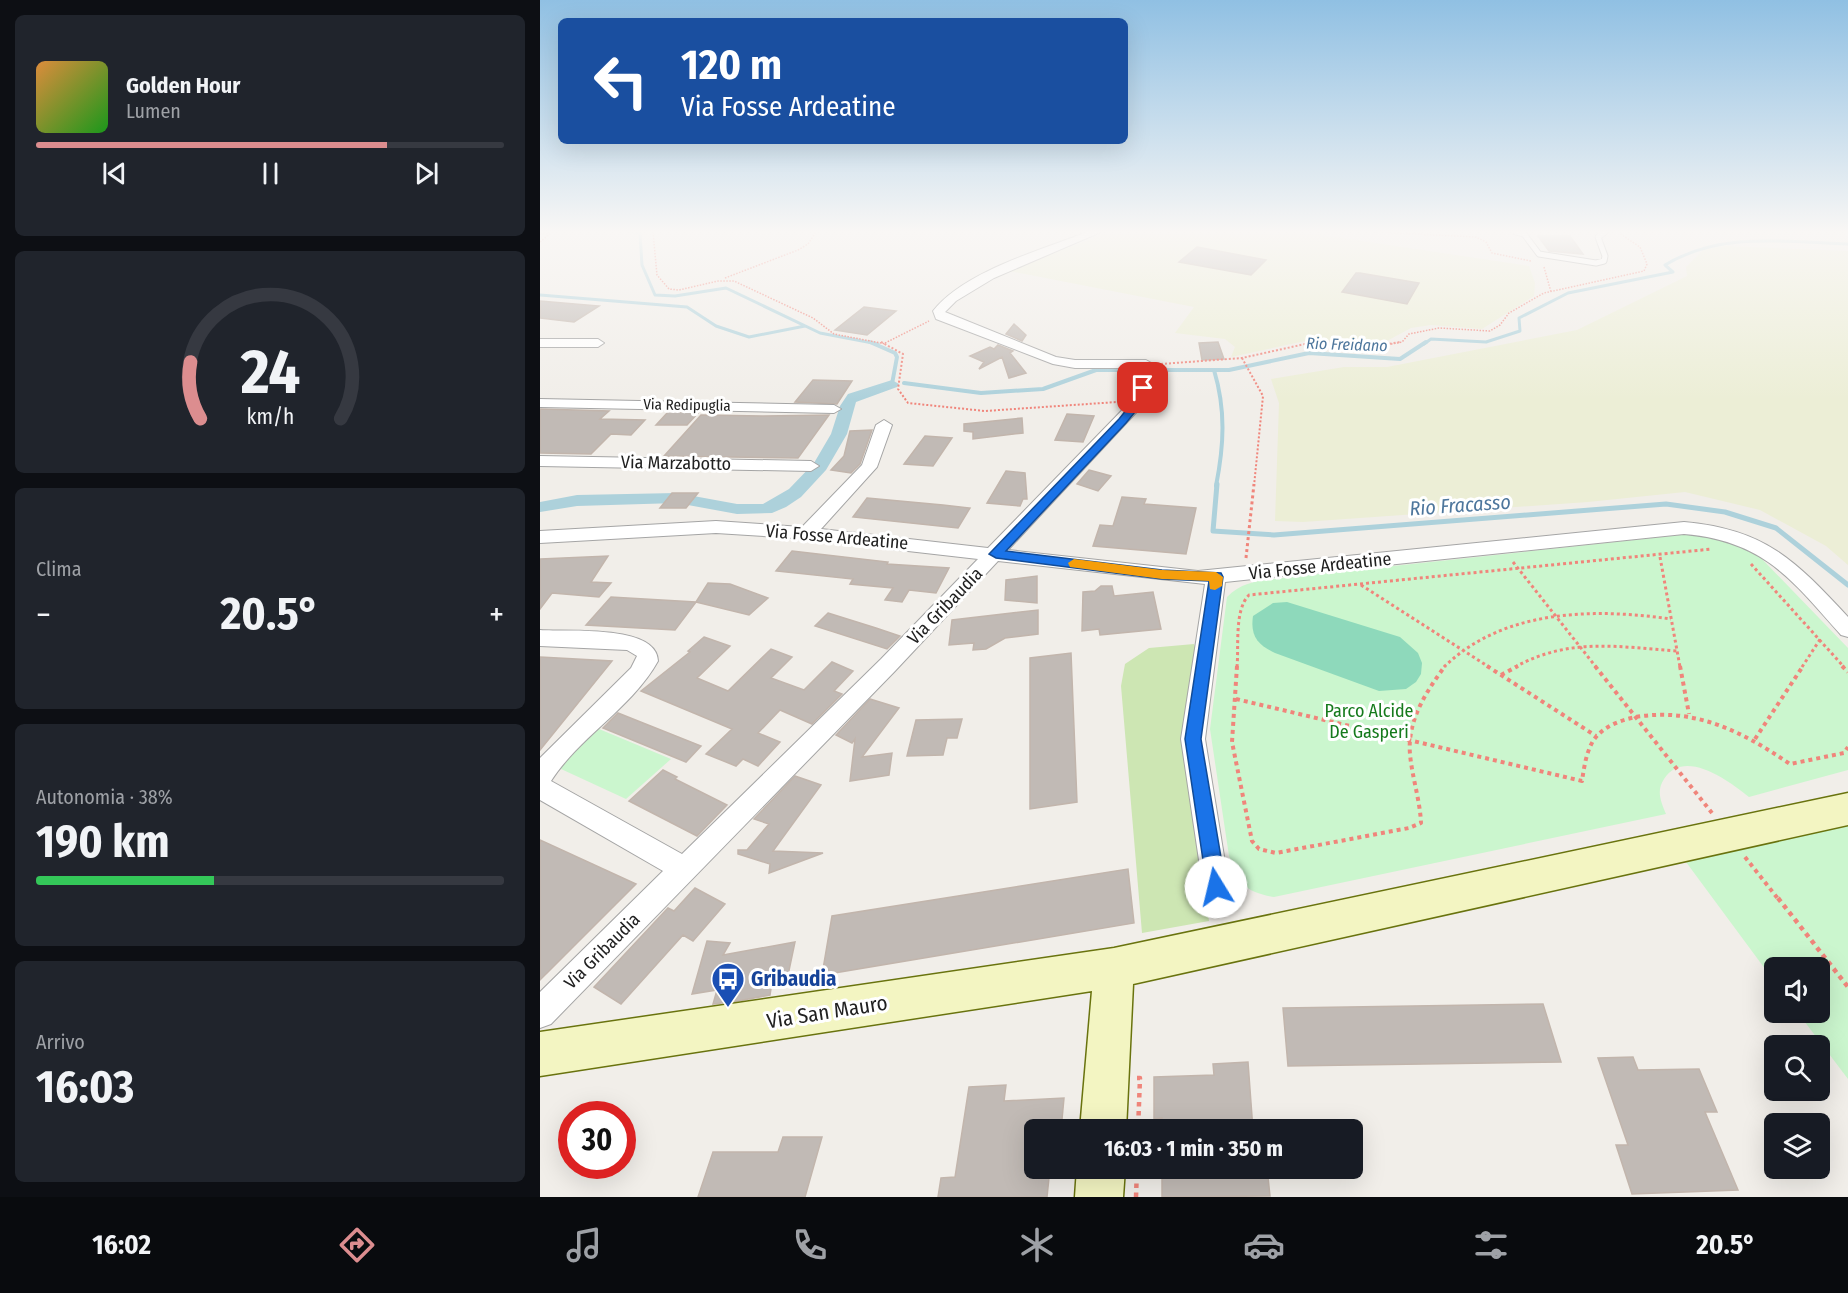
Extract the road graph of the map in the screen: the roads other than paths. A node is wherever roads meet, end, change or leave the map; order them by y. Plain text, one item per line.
1 (969, 288) edge
2 (540, 343) edge
3 (598, 343) dead end
4 (540, 403) edge
5 (834, 409) dead end
6 (884, 425) dead end
7 (540, 461) edge
8 (811, 466) dead end
9 (807, 533) junction
10 (540, 537) edge
11 (996, 554) junction
12 (1216, 577) junction
13 (1848, 630) edge
14 (540, 638) edge
15 (540, 778) edge
16 (540, 787) edge
17 (1848, 809) edge
18 (684, 869) junction
19 (1216, 887) dead end
20 (1114, 968) junction
21 (540, 1013) edge
22 (540, 1054) edge
23 (1104, 1119) edge
24 (1100, 1179) edge
25 (1099, 1197) edge

1 - 11 street, Via Gribaudia
2 - 3 street
4 - 5 street, Via Redipuglia
6 - 9 street
7 - 8 street, Via Marzabotto
9 - 10 street, Via Fosse Ardeatine
9 - 11 street, Via Fosse Ardeatine
11 - 12 street, Via Fosse Ardeatine
11 - 18 street, Via Gribaudia
12 - 13 street, Via Fosse Ardeatine
12 - 19 street
14 - 15 street
16 - 18 street
17 - 20 street, Via San Mauro
18 - 21 street, Via Gribaudia
20 - 22 street, Via San Mauro
20 - 23 street
24 - 25 street

